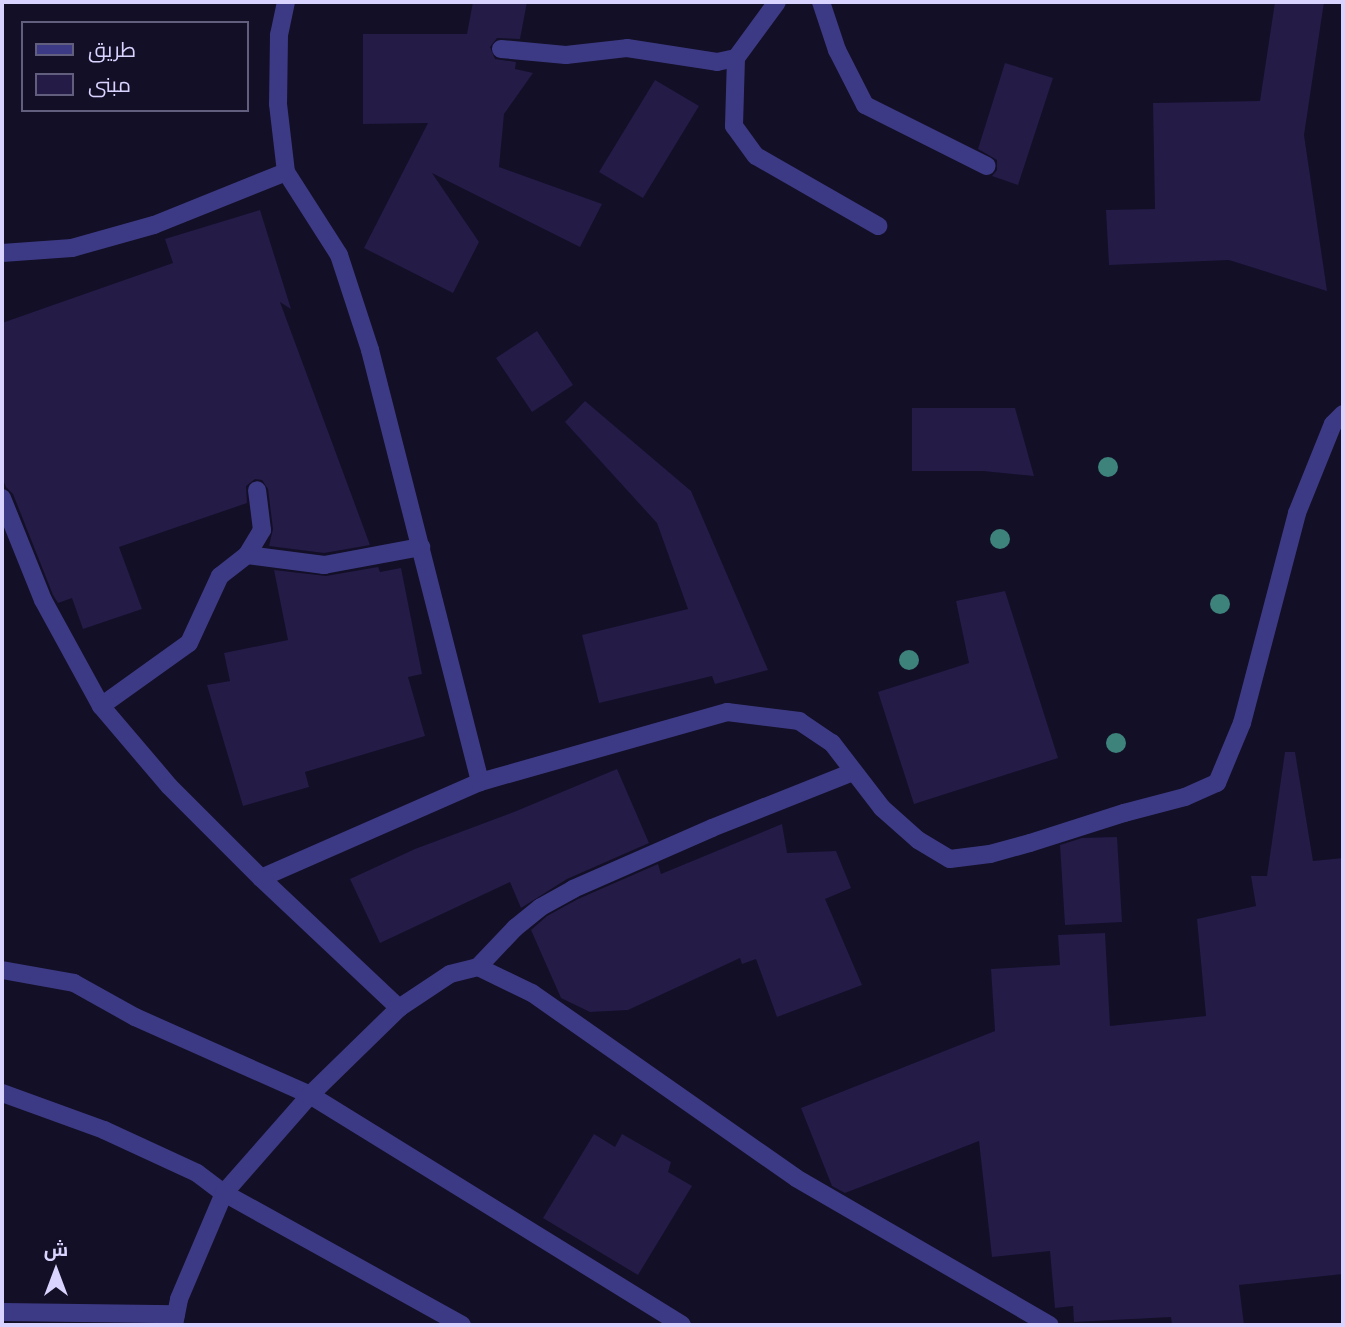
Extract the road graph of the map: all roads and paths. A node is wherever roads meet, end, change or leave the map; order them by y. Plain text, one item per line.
1 (286, 2) edge
2 (777, 2) edge
3 (821, 2) edge
4 (501, 49) dead end
5 (736, 58) junction
6 (986, 166) dead end
7 (286, 172) junction
8 (878, 226) dead end
9 (2, 253) edge
10 (1343, 414) edge
11 (257, 490) dead end
12 (2, 498) edge
13 (421, 547) junction
14 (247, 555) junction
15 (101, 706) junction
16 (853, 772) junction
17 (480, 782) junction
18 (261, 878) junction
19 (478, 967) junction
20 (2, 970) edge
21 (399, 1008) junction
22 (2, 1093) edge
23 (310, 1095) junction
24 (225, 1193) junction
25 (2, 1312) edge
26 (175, 1320) edge
27 (462, 1325) edge
28 (682, 1325) edge
29 (1050, 1325) edge

1 - 7 street
2 - 5 street
3 - 6 street
4 - 5 street
5 - 8 street
7 - 9 street
7 - 13 street
10 - 16 street
11 - 14 street
12 - 15 street
13 - 14 street
13 - 17 street
14 - 15 street
15 - 18 street
16 - 17 street
16 - 19 street
17 - 18 street
18 - 21 street
19 - 21 street
19 - 29 street
20 - 23 street
21 - 23 street
22 - 24 street
23 - 24 street
23 - 28 street
24 - 26 street
24 - 27 street
25 - 26 street

